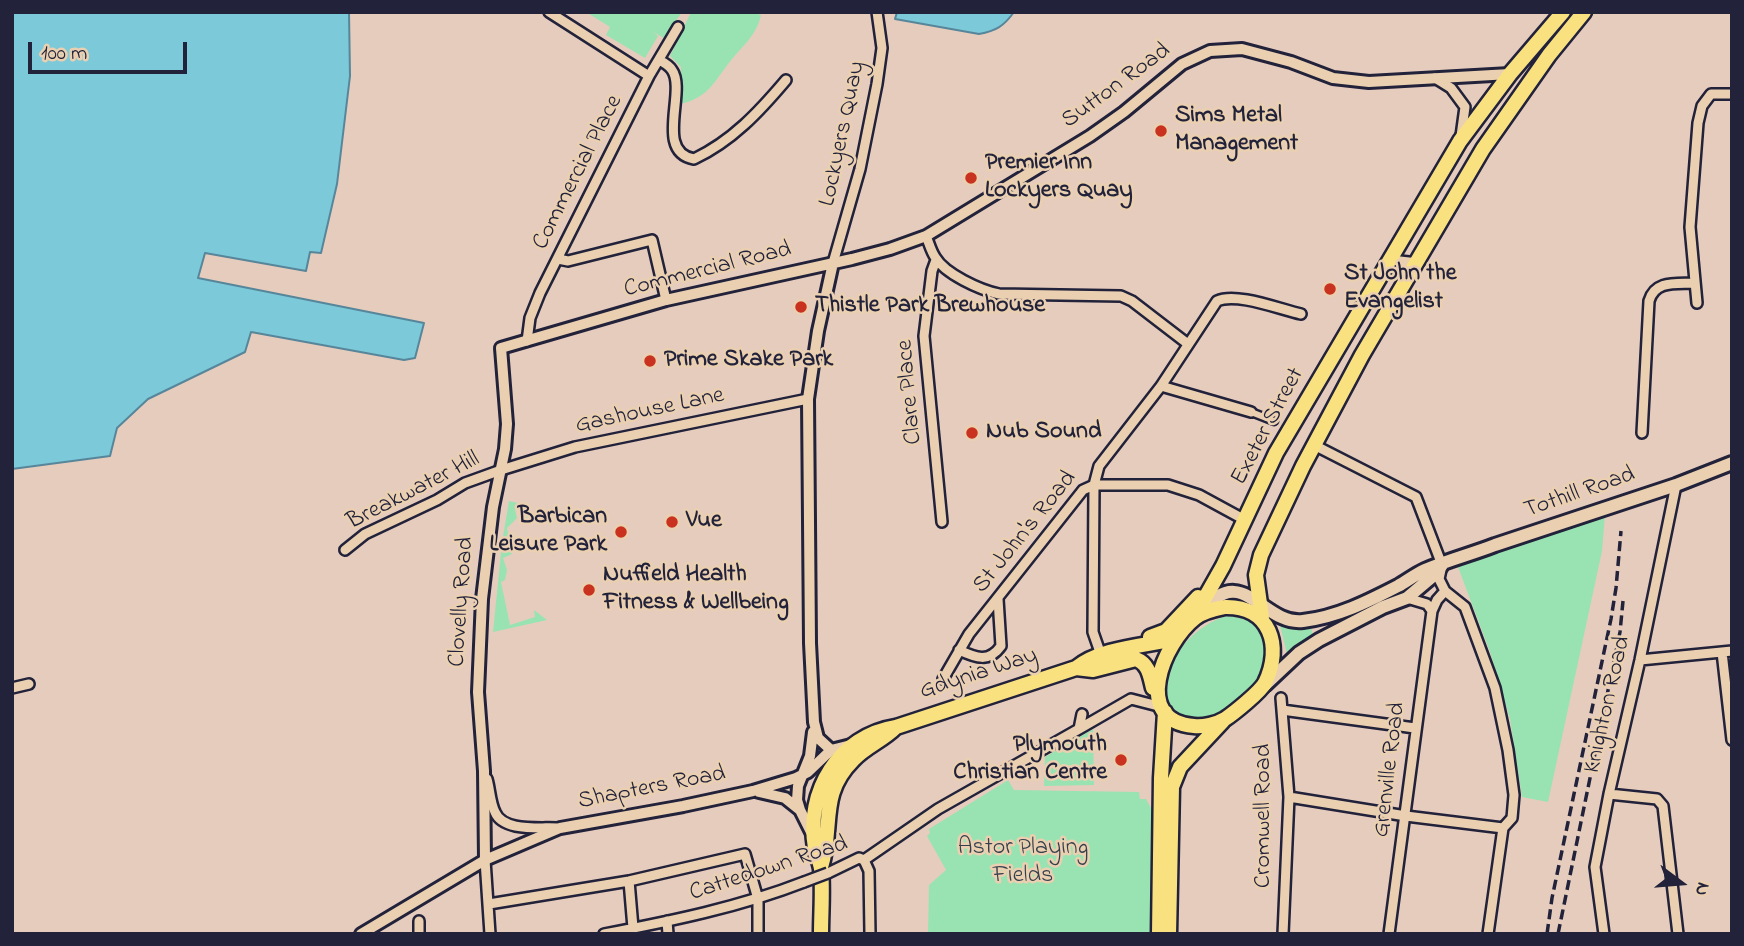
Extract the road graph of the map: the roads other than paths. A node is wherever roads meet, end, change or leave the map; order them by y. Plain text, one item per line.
1 (549, 12) edge
2 (877, 12) edge
3 (1563, 12) edge
4 (1584, 12) edge
5 (678, 27) dead end
6 (1549, 55) junction
7 (659, 60) junction
8 (1510, 74) junction
9 (649, 76) junction
10 (1435, 78) junction
11 (786, 80) dead end
12 (1732, 94) edge
13 (1460, 141) junction
14 (926, 236) junction
15 (558, 258) junction
16 (936, 260) junction
17 (1391, 260) junction
18 (833, 262) junction
19 (1418, 263) junction
20 (1694, 283) junction
21 (666, 300) junction
22 (1697, 303) dead end
23 (1301, 314) dead end
24 (527, 341) junction
25 (1188, 344) junction
26 (500, 348) joint
27 (1161, 386) junction
28 (808, 398) junction
29 (1251, 411) joint
30 (1274, 421) dead end
31 (1643, 433) dead end
32 (1314, 445) junction
33 (1732, 463) edge
34 (501, 470) junction
35 (1094, 485) junction
36 (1675, 485) junction
37 (1245, 520) junction
38 (942, 522) dead end
39 (345, 550) dead end
40 (1442, 565) junction
41 (1223, 566) junction
42 (1445, 592) junction
43 (1407, 598) junction
44 (998, 599) junction
45 (1258, 602) junction
46 (1432, 611) junction
47 (1197, 617) junction
48 (1262, 618) junction
49 (1174, 639) junction
50 (1124, 649) junction
51 (959, 650) junction
52 (1727, 651) edge
53 (1101, 655) junction
54 (1640, 660) junction
55 (1076, 668) junction
56 (943, 680) dead end
57 (29, 684) dead end
58 (1264, 685) junction
59 (12, 688) edge
60 (1281, 698) dead end
61 (1162, 707) junction
62 (1282, 710) junction
63 (1082, 714) dead end
64 (1224, 720) junction
65 (814, 722) junction
66 (896, 727) junction
67 (1415, 728) junction
68 (1079, 729) junction
69 (1732, 740) edge
70 (851, 745) junction
71 (831, 750) junction
72 (484, 771) junction
73 (802, 775) junction
74 (753, 791) junction
75 (1609, 794) junction
76 (1289, 797) junction
77 (800, 810) junction
78 (1406, 816) junction
79 (560, 828) junction
80 (1503, 828) junction
81 (815, 840) junction
82 (485, 860) junction
83 (864, 860) junction
84 (821, 867) junction
85 (629, 881) junction
86 (758, 899) junction
87 (489, 904) junction
88 (419, 921) dead end
89 (667, 921) junction
90 (633, 928) junction
91 (361, 934) edge
92 (419, 934) edge
93 (490, 934) edge
94 (604, 934) edge
95 (668, 934) edge
96 (758, 934) edge
97 (821, 934) edge
98 (870, 934) edge
99 (1159, 934) edge
100 (1169, 934) edge
101 (1283, 934) edge
102 (1390, 934) edge
103 (1488, 934) edge
104 (1604, 934) edge
105 (1678, 934) edge

1 - 9 street
2 - 18 street, Lockyers Quay
3 - 8 main road, Exeter Street
4 - 6 main road, Exeter Street
5 - 7 street, Commercial Place
6 - 8 main road
6 - 19 main road, Exeter Street
7 - 9 street, Commercial Place
7 - 11 street
8 - 10 street, Sutton Road
8 - 13 main road, Exeter Street
9 - 15 street, Commercial Place
10 - 13 street
10 - 14 street, Sutton Road
12 - 20 street
13 - 17 main road, Exeter Street
14 - 16 street
14 - 18 street, Commercial Road
15 - 21 street
15 - 24 street, Commercial Place
16 - 25 street
16 - 38 street, Clare Place
17 - 19 street
17 - 37 main road, Exeter Street
18 - 21 street, Commercial Road
18 - 28 street
19 - 32 main road, Exeter Street
20 - 22 street
20 - 31 street
21 - 24 street, Commercial Road
23 - 25 street, St John's Road
24 - 26 street, Commercial Road
25 - 27 street, St John's Road
26 - 34 street, Clovelly Road
27 - 29 street
27 - 35 street, St John's Road
28 - 34 street, Gashouse Lane
28 - 65 street
29 - 30 street
32 - 40 street
32 - 45 main road, Exeter Street
33 - 36 main road, Tothill Road
34 - 39 street, Breakwater Hill
34 - 72 street, Clovelly Road
35 - 37 street
35 - 44 street, St John's Road
35 - 53 street
36 - 40 main road, Tothill Road
36 - 54 street, Knighton Road
37 - 41 main road, Exeter Street
40 - 42 street
40 - 43 main road, Tothill Road
40 - 45 main road, Tothill Road
41 - 47 main road, Exeter Street
41 - 50 main road
42 - 46 street, Grenville Road
42 - 80 street
43 - 46 street
43 - 58 main road, Tothill Road
44 - 51 street, St John's Road
44 - 51 street
45 - 47 main road, Tothill Road
45 - 48 main road, Exeter Street
46 - 67 street, Grenville Road
47 - 48 main road
47 - 49 main road
48 - 58 main road
49 - 50 main road, Gdynia Way
49 - 61 main road
50 - 53 main road, Gdynia Way
51 - 56 street, St John's Road
52 - 54 street
52 - 69 street
53 - 55 main road, Gdynia Way
54 - 75 street, Knighton Road
55 - 61 main road, Gdynia Way
55 - 66 main road, Gdynia Way
57 - 59 street
58 - 64 main road
60 - 62 street, Cromwell Road
61 - 64 main road
61 - 68 street, Cattedown Road
61 - 99 main road
62 - 67 street
62 - 76 street, Cromwell Road
63 - 68 street
64 - 100 main road
65 - 71 street
65 - 73 street
66 - 70 main road, Gdynia Way
66 - 84 main road, Gdynia Way
67 - 78 street, Grenville Road
68 - 83 street, Cattedown Road
70 - 71 street
70 - 81 main road, Gdynia Way
71 - 73 street, Shapters Road
72 - 79 street, Shapters Road
72 - 82 street, Clovelly Road
73 - 74 street, Shapters Road
73 - 77 street
74 - 77 street, Shapters Road
74 - 79 street, Shapters Road
75 - 104 street, Knighton Road
75 - 105 street
76 - 78 street
76 - 101 street, Cromwell Road
77 - 81 street
78 - 80 street
78 - 102 street, Grenville Road
79 - 82 street, Shapters Road
80 - 103 street
81 - 84 main road, Gdynia Way
82 - 87 street
82 - 91 street, Shapters Road
83 - 86 street, Cattedown Road, bridge
83 - 98 street
84 - 97 main road, Gdynia Way
85 - 86 street
85 - 87 street
85 - 90 street
86 - 89 street, Cattedown Road
86 - 96 street
87 - 93 street
88 - 92 street
89 - 90 street, Cattedown Road
89 - 95 street
90 - 94 street, Cattedown Road

